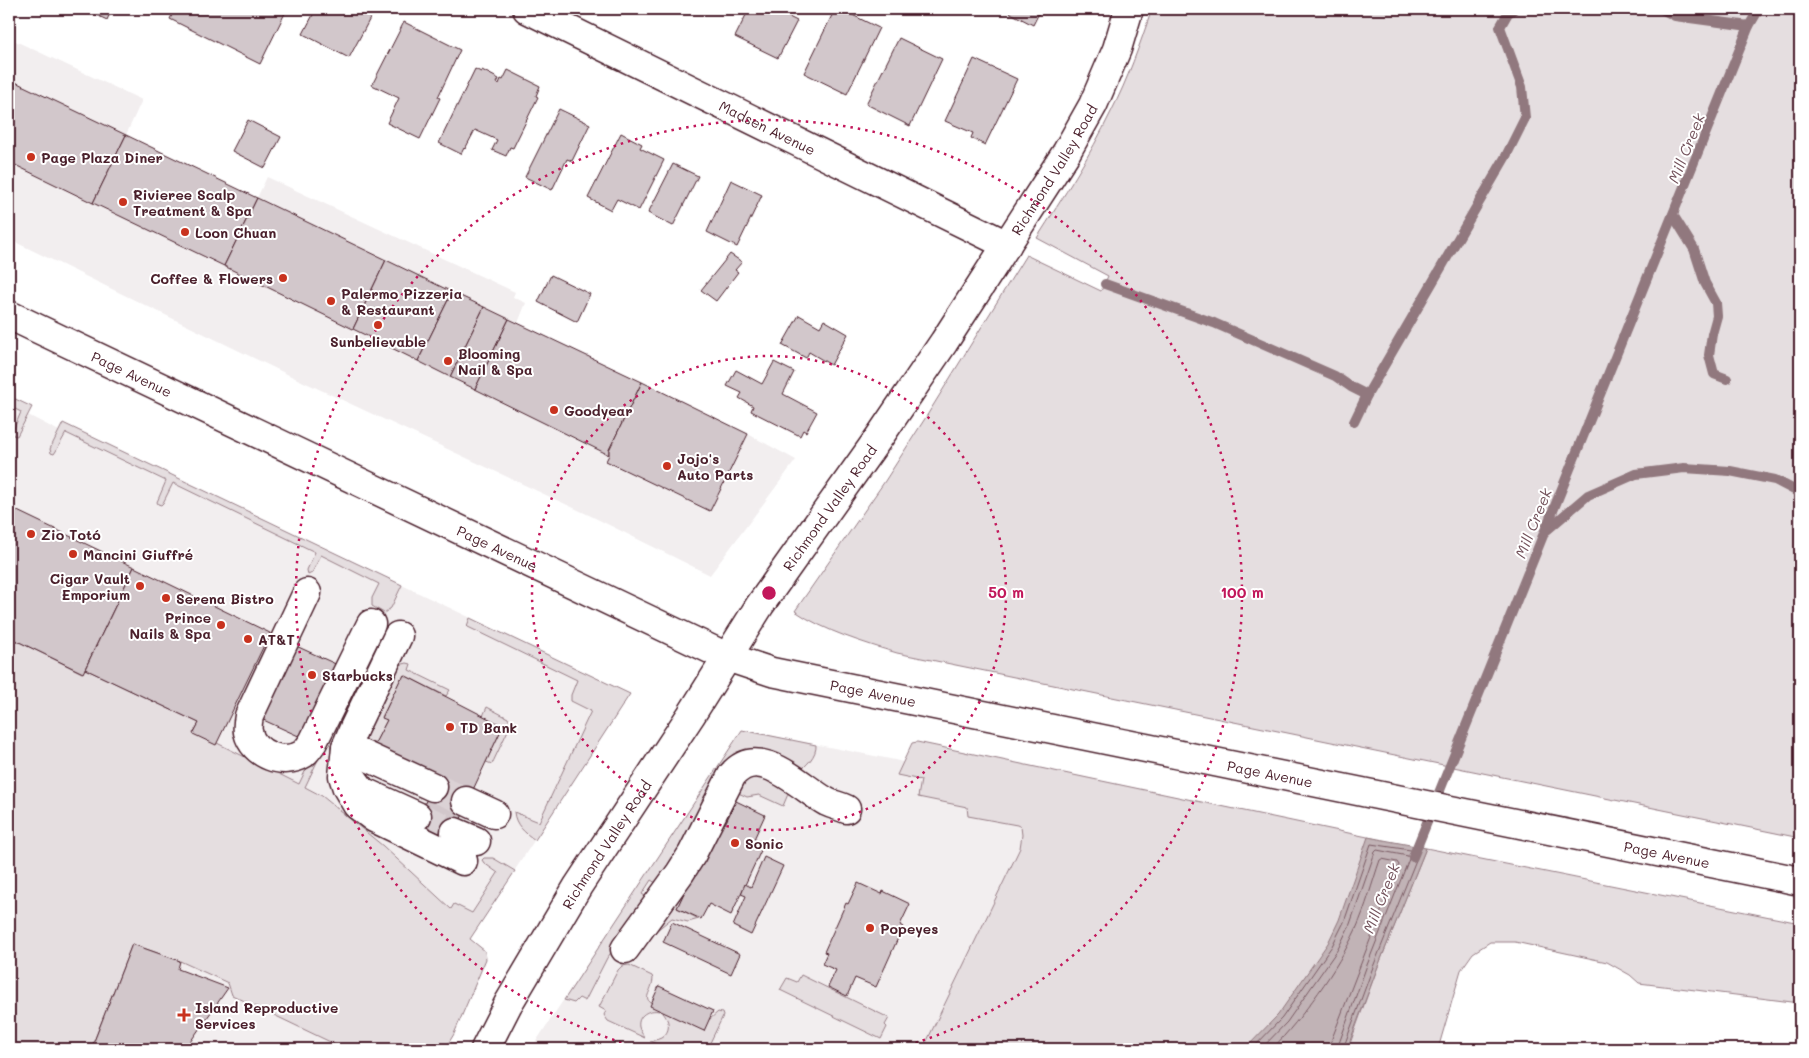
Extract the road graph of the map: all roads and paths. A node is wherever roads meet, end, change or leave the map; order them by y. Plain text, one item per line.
1 (527, 9) edge
2 (1129, 9) edge
3 (1007, 245) junction
4 (9, 315) edge
5 (307, 592) dead end
6 (371, 624) dead end
7 (398, 636) dead end
8 (727, 657) junction
9 (346, 747) junction
10 (426, 801) tunnel mouth
11 (846, 808) dead end
12 (472, 827) dead end
13 (1800, 881) edge
14 (625, 949) dead end
15 (485, 1049) edge

1 - 3 street, Madsen Avenue
2 - 3 street, Richmond Valley Road
3 - 8 street, Richmond Valley Road
4 - 8 street, Page Avenue
5 - 6 street
7 - 9 street
8 - 13 street, Page Avenue
8 - 15 street, Richmond Valley Road
9 - 10 street
9 - 12 street
11 - 14 street

